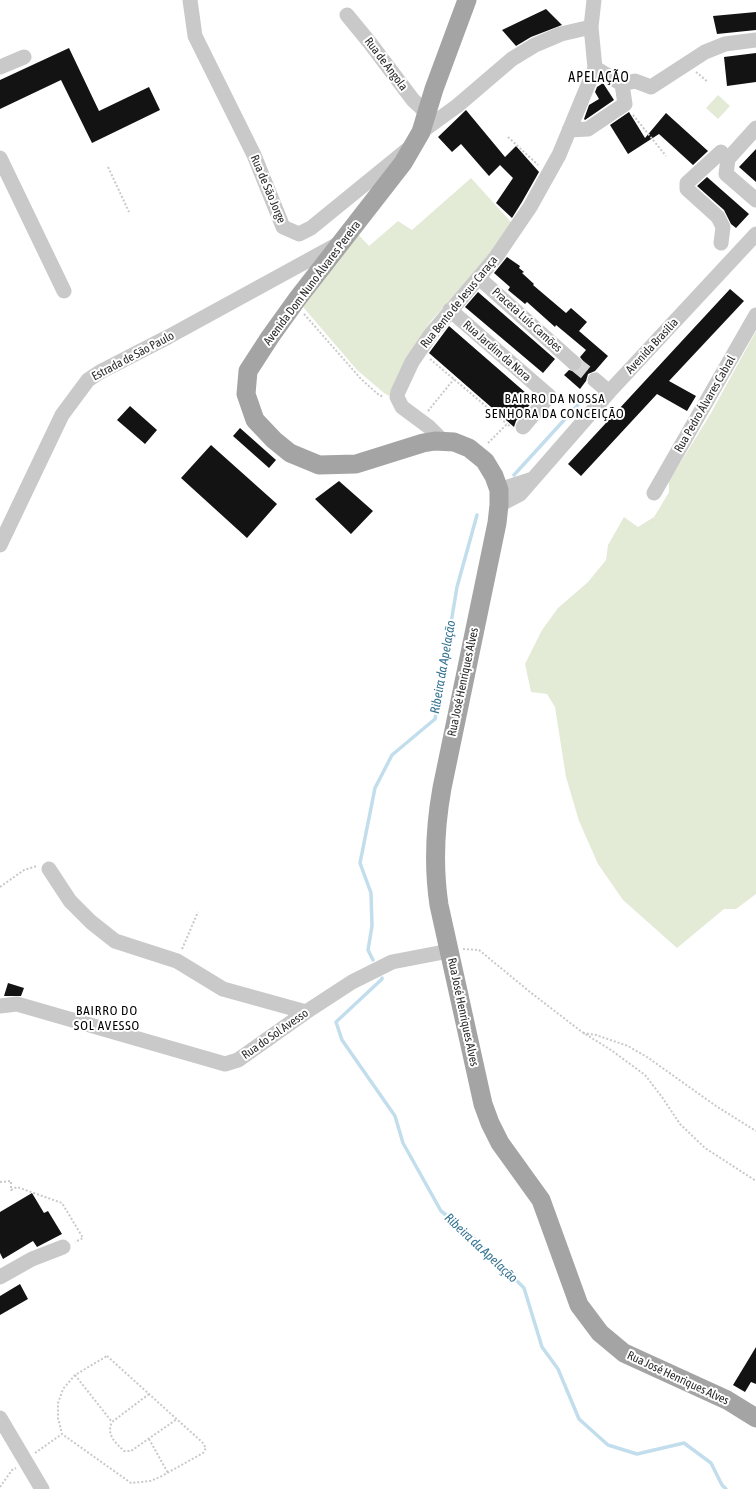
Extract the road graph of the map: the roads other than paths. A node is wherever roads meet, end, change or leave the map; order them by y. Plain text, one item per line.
1 (190, 0) edge
2 (467, 0) edge
3 (594, 0) edge
4 (347, 15) dead end
5 (591, 27) junction
6 (756, 40) edge
7 (24, 57) dead end
8 (0, 67) edge
9 (595, 68) junction
10 (622, 84) junction
11 (427, 113) junction
12 (756, 128) edge
13 (569, 130) junction
14 (418, 138) junction
15 (721, 152) dead end
16 (0, 158) edge
17 (756, 200) edge
18 (756, 234) edge
19 (343, 241) junction
20 (721, 243) dead end
21 (479, 278) junction
22 (64, 291) dead end
23 (450, 310) junction
24 (756, 315) edge
25 (574, 363) tunnel mouth
26 (595, 380) tunnel mouth
27 (609, 392) junction
28 (523, 427) road end
29 (443, 441) junction
30 (654, 493) dead end
31 (499, 497) junction
32 (0, 545) edge
33 (49, 869) road end
34 (449, 951) junction
35 (0, 1006) edge
36 (306, 1012) junction
37 (63, 1247) road end
38 (0, 1277) edge
39 (754, 1412) edge
40 (0, 1418) edge
41 (42, 1489) edge

1 - 14 street, Rua de São Jorge
2 - 11 main road, Avenida Dom Nuno Álvares Pereira
3 - 5 street
4 - 11 street, Rua de Angola
5 - 9 street
5 - 14 street
6 - 10 street
7 - 8 street
9 - 10 street
9 - 13 street, Rua Bento de Jesus Caraça
10 - 13 street
11 - 14 main road, Avenida Dom Nuno Álvares Pereira
12 - 17 street
13 - 21 street, Rua Bento de Jesus Caraça
14 - 19 main road, Avenida Dom Nuno Álvares Pereira
15 - 20 street
16 - 22 street
18 - 27 street, Avenida Brasília
19 - 29 main road, Avenida Dom Nuno Álvares Pereira
19 - 32 street, Estrada de São Paulo
21 - 23 street, Rua Bento de Jesus Caraça
21 - 25 street, Praceta Luís Camões
23 - 28 street, Rua Jardim da Nora
23 - 29 street, Rua Bento de Jesus Caraça
24 - 30 street, Rua Pedro Álvares Cabral
26 - 27 street
27 - 31 street, Avenida Brasília
29 - 31 main road, Avenida Dom Nuno Álvares Pereira
31 - 34 main road, Rua José Henriques Alves
33 - 36 street
34 - 36 street, Rua do Sol Avesso
34 - 39 main road, Rua José Henriques Alves
35 - 36 street, Rua do Sol Avesso
37 - 38 street
40 - 41 street

